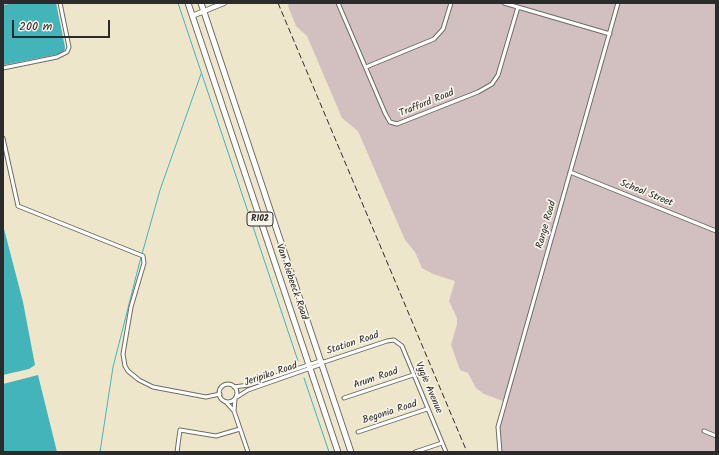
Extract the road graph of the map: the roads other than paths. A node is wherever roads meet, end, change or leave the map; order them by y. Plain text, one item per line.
1 (60, 3) edge
2 (188, 3) edge
3 (201, 3) edge
4 (224, 3) edge
5 (338, 3) edge
6 (451, 3) edge
7 (504, 3) edge
8 (618, 3) edge
9 (518, 7) junction
10 (204, 12) junction
11 (192, 16) junction
12 (610, 34) junction
13 (366, 67) junction
14 (3, 68) edge
15 (3, 138) edge
16 (570, 172) junction
17 (716, 231) edge
18 (387, 341) joint
19 (322, 362) junction
20 (310, 367) junction
21 (414, 375) junction
22 (234, 386) junction
23 (220, 394) junction
24 (236, 398) junction
25 (344, 398) dead end
26 (226, 402) junction
27 (427, 409) junction
28 (234, 411) junction
29 (240, 429) junction
30 (704, 431) dead end
31 (358, 432) dead end
32 (716, 436) edge
33 (442, 443) junction
34 (177, 452) edge
35 (248, 452) edge
36 (338, 452) edge
37 (351, 452) edge
38 (415, 452) edge
39 (446, 452) edge
40 (500, 452) edge

1 - 14 street
2 - 11 main road, Van Riebeeck Road / R102
3 - 10 main road, Van Riebeeck Road / R102
4 - 10 street
5 - 13 street, Trafford Road
6 - 13 street
7 - 9 street
8 - 12 street, Range Road
9 - 12 street
9 - 13 street, Trafford Road
10 - 11 street
10 - 19 main road, Van Riebeeck Road / R102
11 - 20 main road, Van Riebeeck Road / R102
12 - 16 street, Range Road
15 - 23 street
16 - 17 street, School Street
16 - 40 street, Range Road
18 - 19 street, Station Road
18 - 21 street, Vygie Avenue
19 - 20 street, Station Road
19 - 37 main road, Van Riebeeck Road / R102
20 - 22 street, Jeripiko Road
20 - 24 street, Jeripiko Road
20 - 36 main road, Van Riebeeck Road / R102
21 - 25 street, Arum Road
21 - 27 street, Vygie Avenue
22 - 23 street
22 - 24 street
23 - 26 street
24 - 26 street
24 - 28 street
26 - 28 street
27 - 31 street, Begonia Road
27 - 33 street, Vygie Avenue
28 - 29 street
29 - 34 street
29 - 35 street
30 - 32 street
33 - 38 street
33 - 39 street, Vygie Avenue

